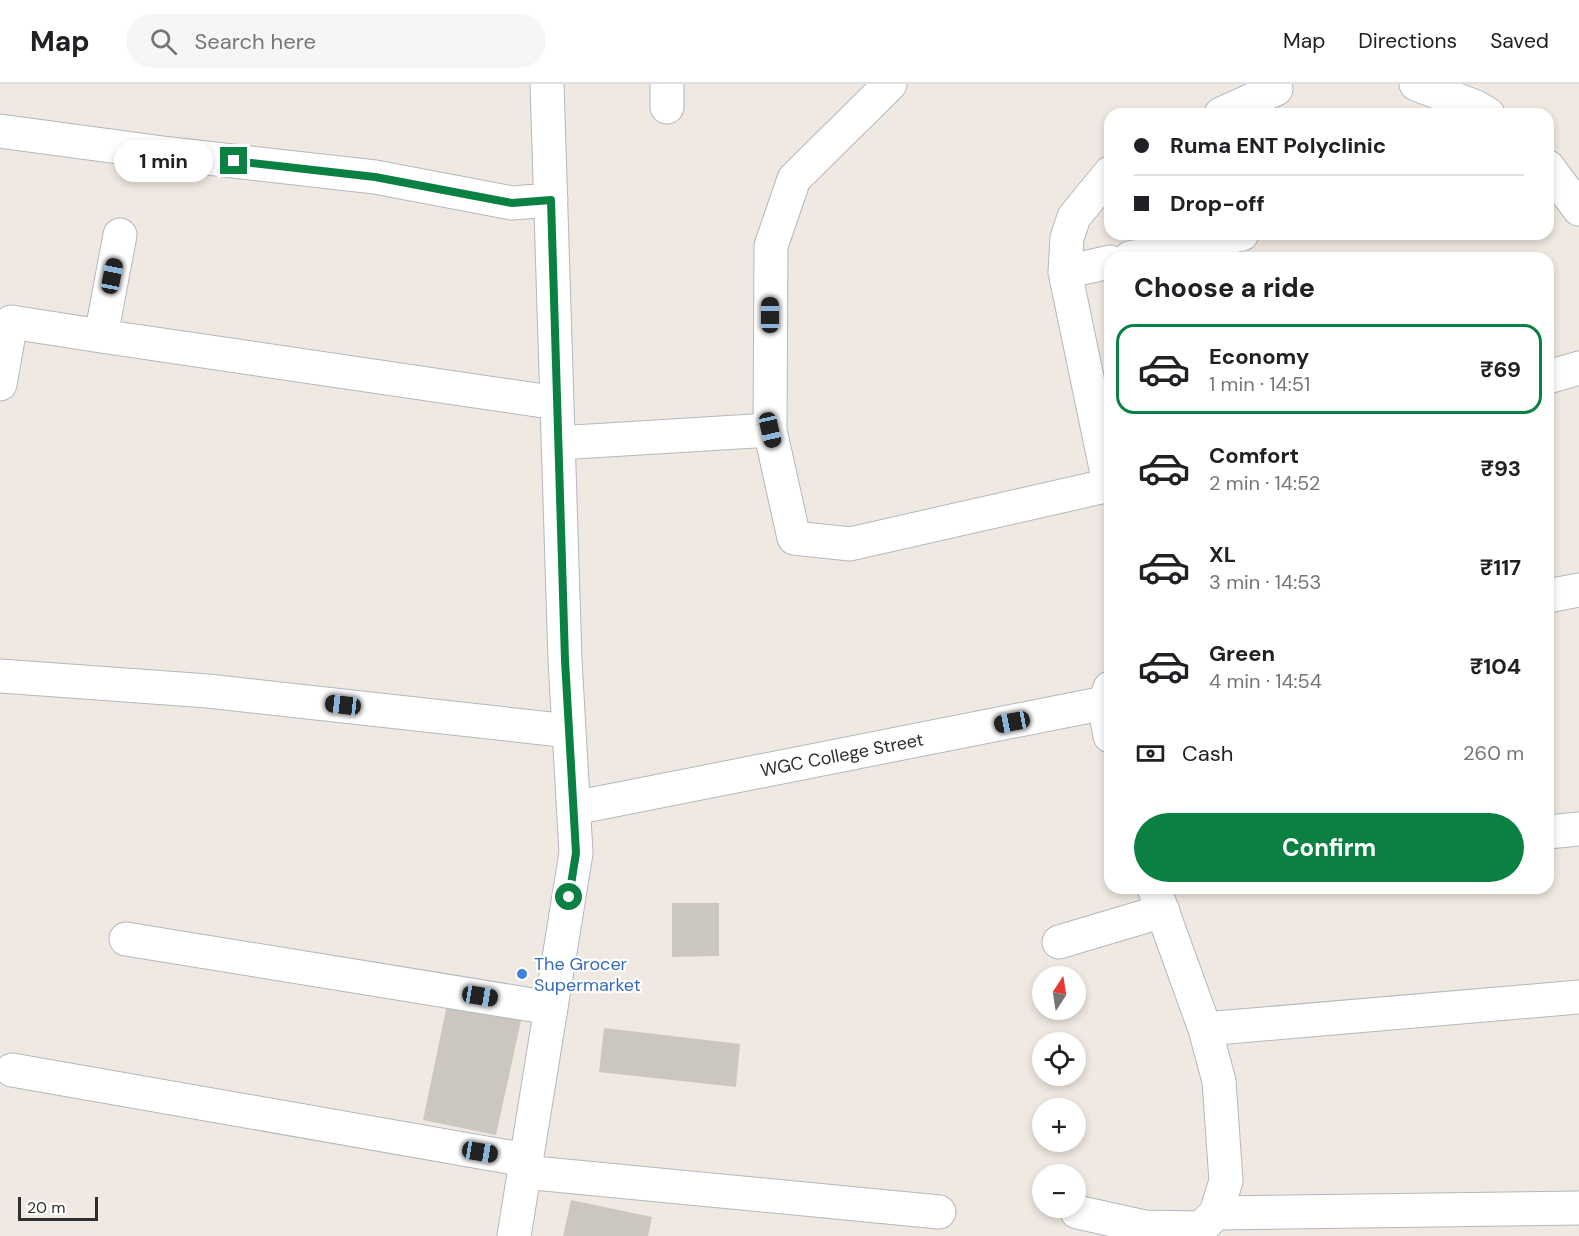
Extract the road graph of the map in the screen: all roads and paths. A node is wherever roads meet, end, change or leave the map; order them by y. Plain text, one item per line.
1 (547, 84) edge
2 (890, 84) edge
3 (1416, 84) edge
4 (1281, 86) edge
5 (1234, 108) edge
6 (1478, 108) edge
7 (0, 131) edge
8 (1554, 175) edge
9 (1104, 180) edge
10 (551, 200) junction
11 (1579, 209) edge
12 (120, 235) dead end
13 (1214, 240) edge
14 (1158, 252) edge
15 (1104, 263) edge
16 (1065, 272) junction
17 (5, 322) edge
18 (101, 336) junction
19 (1579, 368) edge
20 (1554, 376) edge
21 (0, 384) edge
22 (557, 403) junction
23 (770, 430) junction
24 (558, 443) junction
25 (1104, 457) edge
26 (1104, 487) edge
27 (1579, 590) edge
28 (1554, 595) edge
29 (0, 676) edge
30 (1104, 699) edge
31 (569, 731) junction
32 (573, 808) junction
33 (1579, 829) edge
34 (1554, 831) edge
35 (1158, 900) edge
36 (126, 939) dead end
37 (1059, 942) dead end
38 (1579, 997) edge
39 (551, 1008) junction
40 (1205, 1029) junction
41 (12, 1070) dead end
42 (525, 1166) junction
43 (1579, 1208) edge
44 (939, 1212) dead end
45 (1216, 1213) junction
46 (1086, 1215) edge
47 (1145, 1232) edge
48 (514, 1236) edge

1 - 10 street
2 - 23 street
3 - 6 street
4 - 5 street
7 - 10 street
8 - 11 street
9 - 16 street
10 - 22 street
12 - 18 street
13 - 14 street
15 - 16 street
16 - 25 street
17 - 18 street
17 - 21 street
18 - 22 street
19 - 20 street
22 - 24 street
23 - 24 street
23 - 26 street
24 - 31 street
27 - 28 street
29 - 31 street
30 - 32 street, WGC College Street
31 - 32 street
32 - 39 street
33 - 34 street
35 - 37 street
35 - 40 street
36 - 39 street
38 - 40 street
39 - 42 street
40 - 45 street
41 - 42 street
42 - 44 street
42 - 48 street
43 - 45 street
45 - 47 street
46 - 47 street

